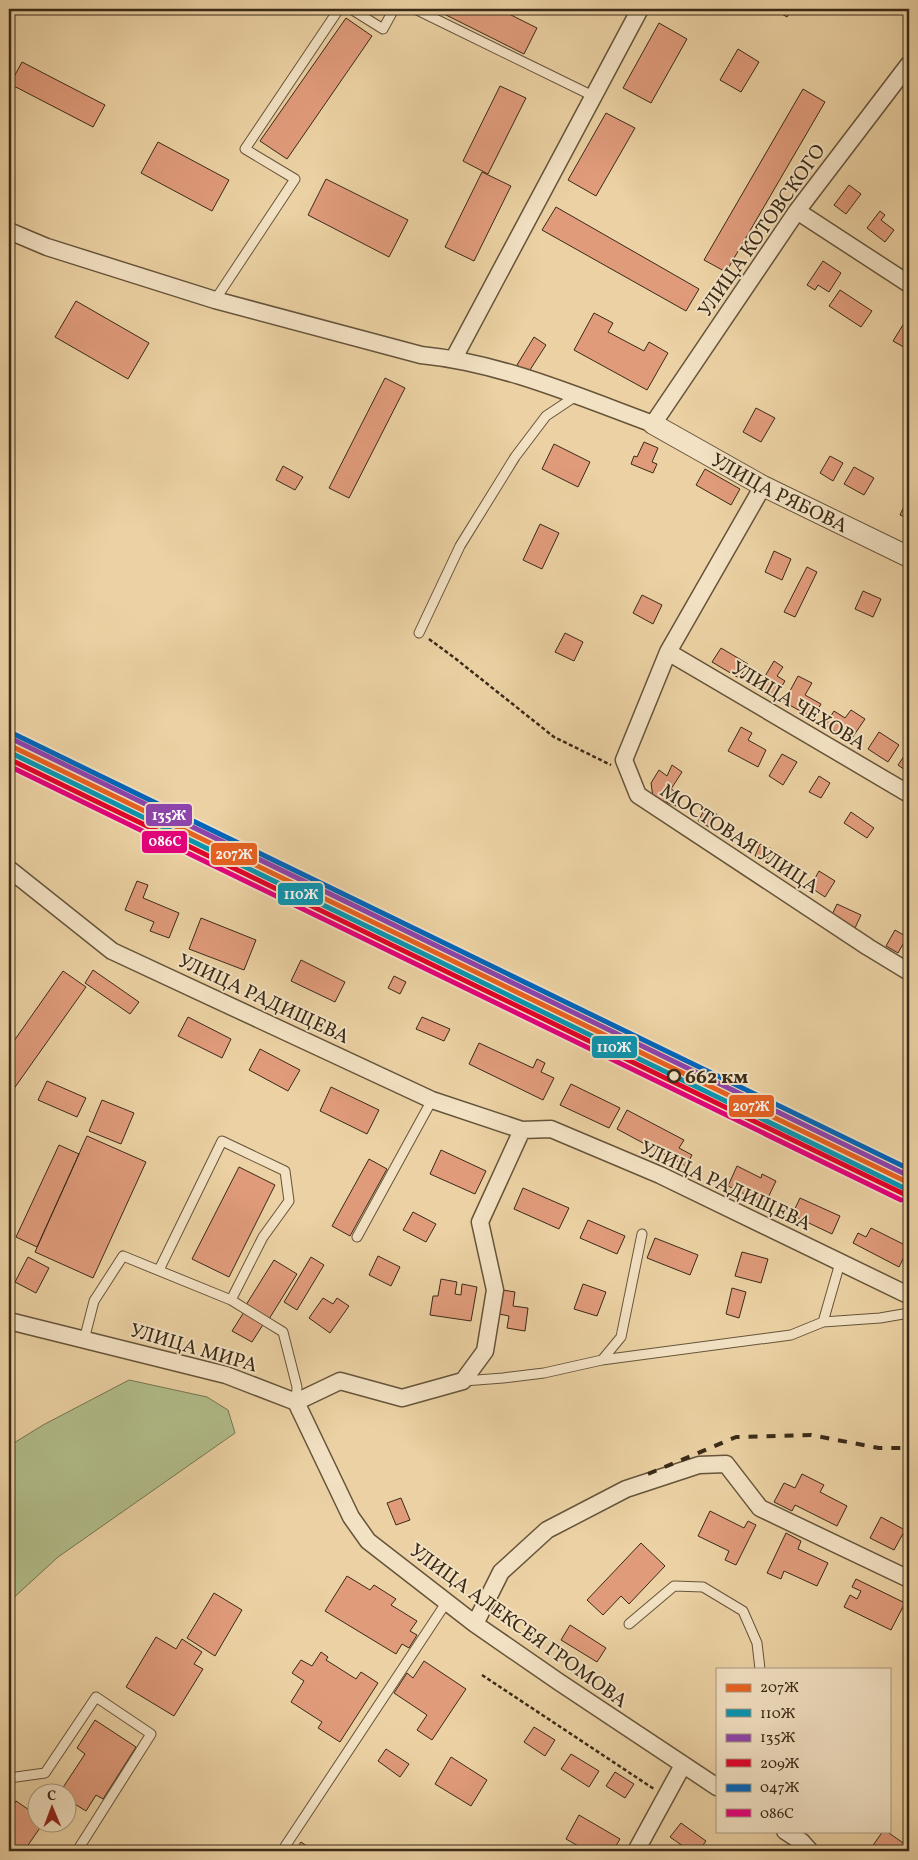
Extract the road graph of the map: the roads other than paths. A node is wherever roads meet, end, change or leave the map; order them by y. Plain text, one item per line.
1 (339, 9) edge
2 (351, 9) edge
3 (394, 9) edge
4 (415, 9) edge
5 (640, 9) edge
6 (909, 64) edge
7 (594, 96) junction
8 (797, 211) junction
9 (9, 231) edge
10 (909, 284) edge
11 (215, 300) junction
12 (454, 358) junction
13 (576, 396) junction
14 (653, 424) junction
15 (764, 486) junction
16 (909, 557) edge
17 (419, 633) road end
18 (668, 652) junction
19 (909, 794) edge
20 (9, 868) edge
21 (909, 972) edge
22 (432, 1100) junction
23 (522, 1130) junction
24 (642, 1234) dead end
25 (357, 1237) dead end
26 (840, 1263) junction
27 (159, 1270) junction
28 (908, 1299) edge
29 (231, 1300) junction
30 (909, 1313) edge
31 (9, 1321) edge
32 (823, 1322) junction
33 (84, 1340) junction
34 (602, 1360) junction
35 (463, 1381) junction
36 (296, 1402) junction
37 (909, 1579) edge
38 (446, 1603) junction
39 (475, 1624) junction
40 (629, 1624) dead end
41 (760, 1668) edge
42 (683, 1765) junction
43 (9, 1778) edge
44 (716, 1786) edge
45 (787, 1832) edge
46 (77, 1851) edge
47 (282, 1851) edge
48 (636, 1851) edge
49 (810, 1851) edge

1 - 11 lane
2 - 3 lane
4 - 7 lane
5 - 7 street
6 - 8 street, УЛИЦА КОТОВСКОГО
7 - 12 street
8 - 10 street
8 - 14 street, УЛИЦА КОТОВСКОГО
9 - 11 street
11 - 12 street
12 - 13 street
13 - 14 street
13 - 17 lane
14 - 15 street, УЛИЦА РЯБОВА
15 - 16 street, УЛИЦА РЯБОВА
15 - 18 street, МОСТОВАЯ УЛИЦА
18 - 19 street, УЛИЦА ЧЕХОВА
18 - 21 street, МОСТОВАЯ УЛИЦА
20 - 22 street, УЛИЦА РАДИЩЕВА
22 - 23 street, УЛИЦА РАДИЩЕВА
22 - 25 lane
23 - 26 street, УЛИЦА РАДИЩЕВА
23 - 35 street
24 - 34 lane
26 - 28 street, УЛИЦА РАДИЩЕВА
26 - 32 lane
27 - 29 lane
27 - 29 lane
27 - 33 lane
29 - 36 lane
30 - 32 lane
31 - 33 street, УЛИЦА МИРА
32 - 34 lane
33 - 36 street, УЛИЦА МИРА
34 - 35 lane
35 - 36 street
36 - 38 street, УЛИЦА АЛЕКСЕЯ ГРОМОВА
37 - 39 street
38 - 39 street, УЛИЦА АЛЕКСЕЯ ГРОМОВА
38 - 47 lane
39 - 42 street, УЛИЦА АЛЕКСЕЯ ГРОМОВА
40 - 41 lane
42 - 44 street, УЛИЦА АЛЕКСЕЯ ГРОМОВА
42 - 48 street
43 - 46 lane
45 - 49 street

